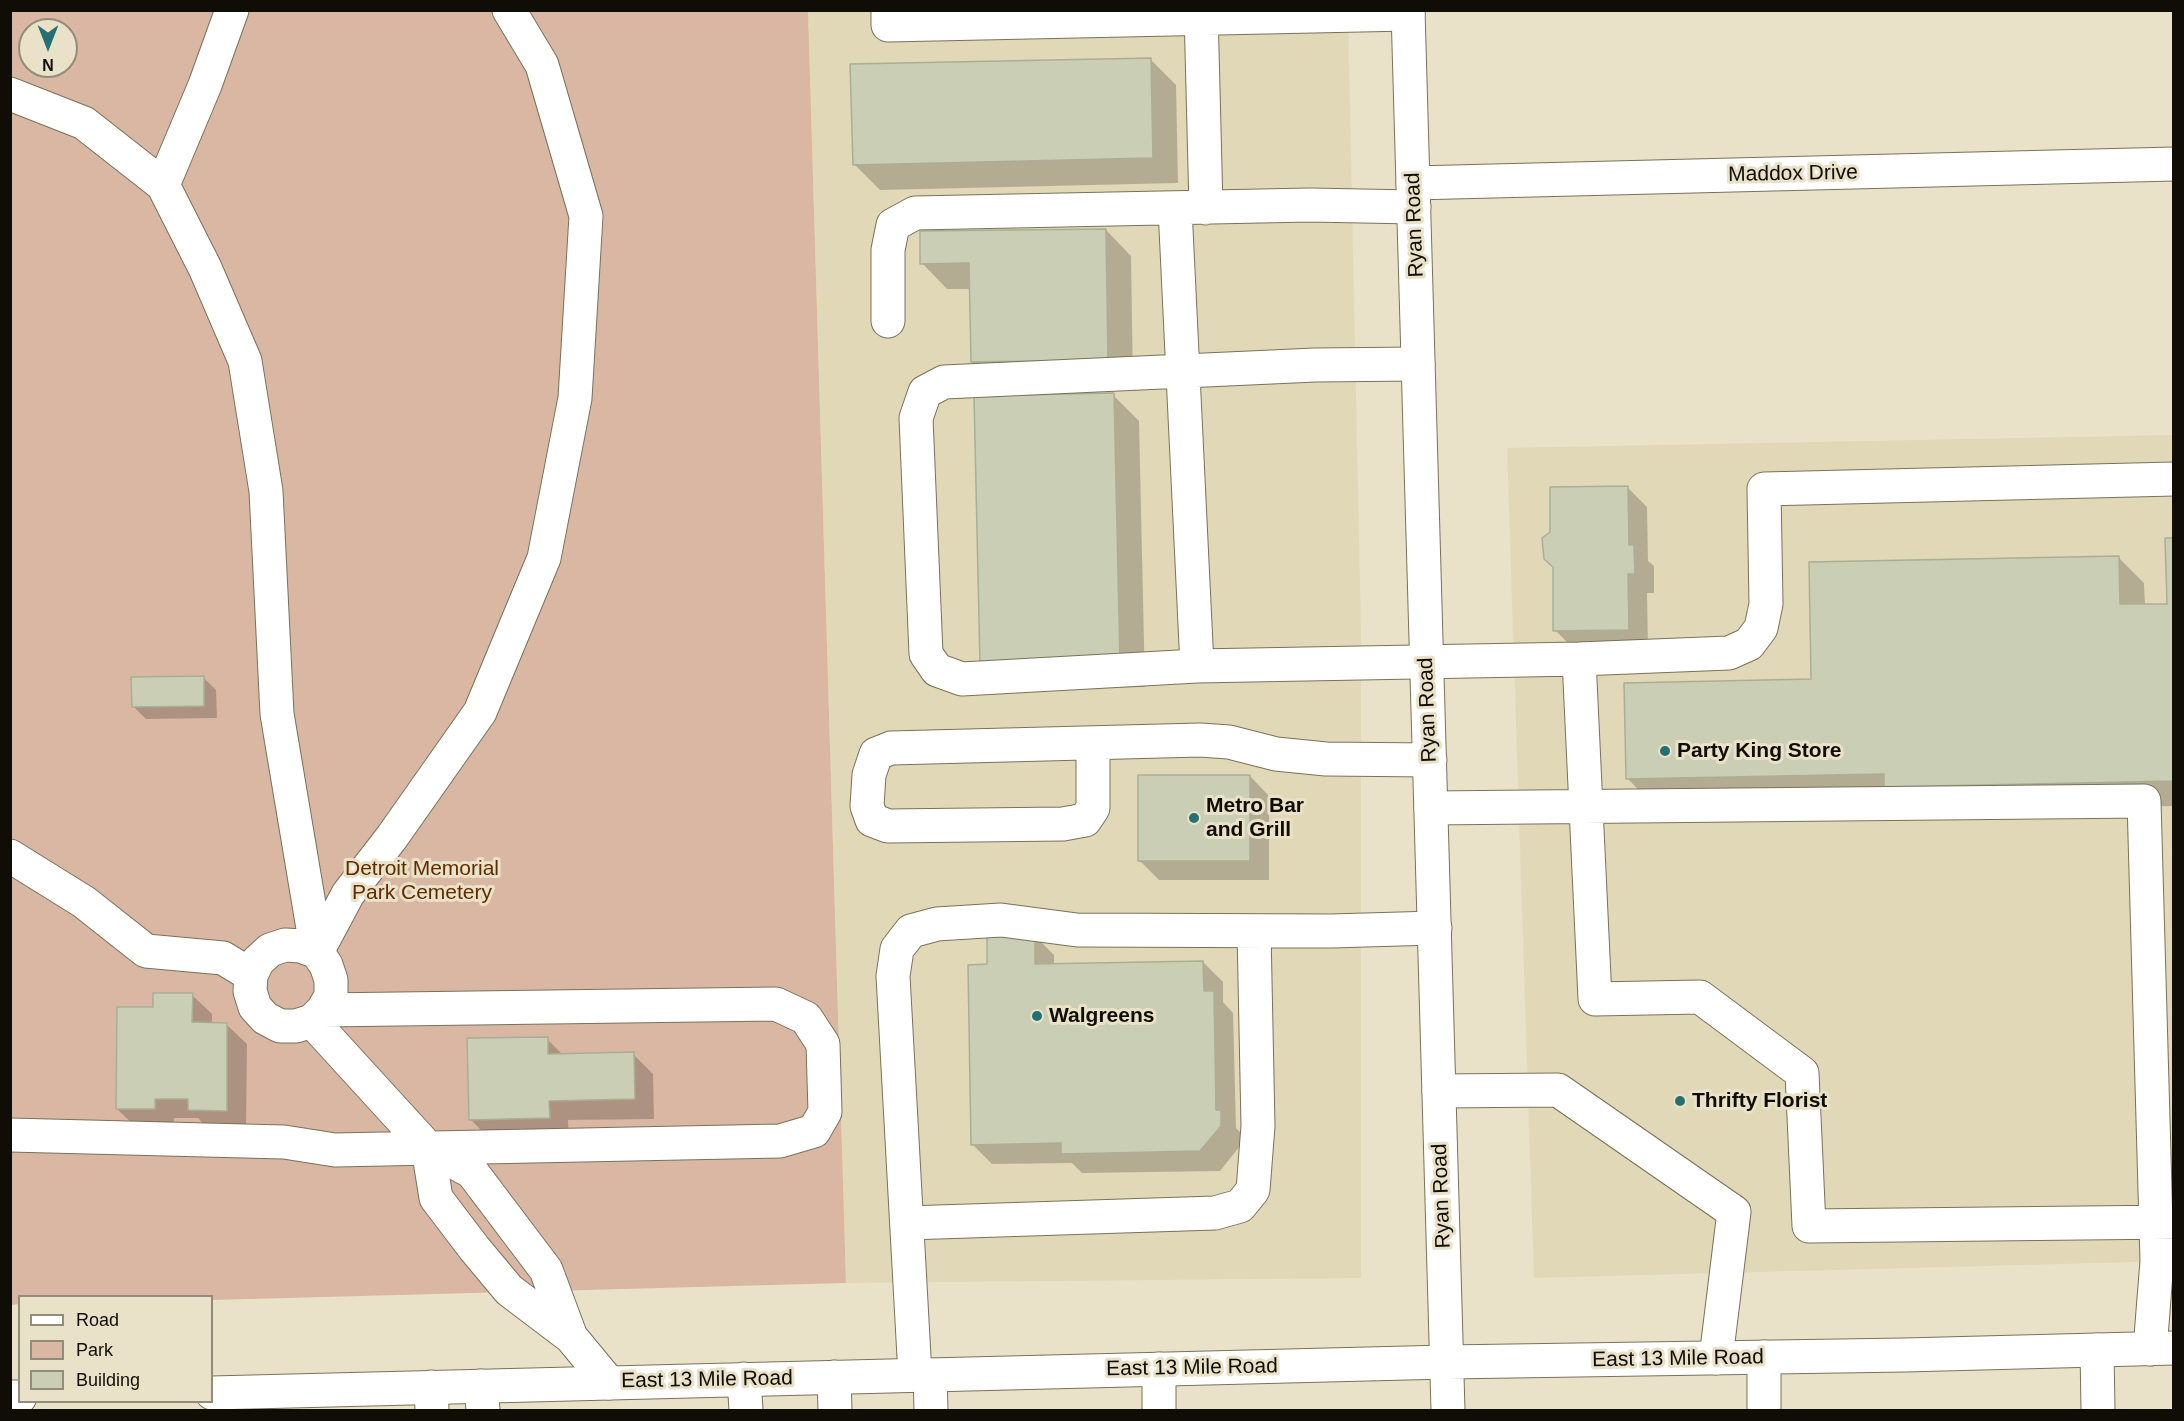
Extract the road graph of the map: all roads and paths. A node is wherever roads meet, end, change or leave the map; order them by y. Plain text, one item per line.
1 (232, 10) edge
2 (509, 10) edge
3 (888, 10) edge
4 (1408, 12) edge
5 (1201, 14) edge
6 (10, 94) edge
7 (2174, 164) edge
8 (163, 185) junction
9 (1414, 195) junction
10 (1191, 208) junction
11 (888, 321) dead end
12 (1418, 363) junction
13 (1184, 373) junction
14 (2174, 479) edge
15 (1579, 659) junction
16 (1427, 661) junction
17 (1197, 666) junction
18 (1093, 743) junction
19 (1430, 760) junction
20 (2159, 801) edge
21 (1431, 807) junction
22 (1587, 807) junction
23 (10, 856) edge
24 (1435, 928) junction
25 (1254, 931) junction
26 (317, 952) junction
27 (250, 975) junction
28 (317, 1016) junction
29 (2162, 1021) edge
30 (1439, 1091) junction
31 (10, 1135) edge
32 (428, 1148) junction
33 (2165, 1222) edge
34 (907, 1223) junction
35 (571, 1337) junction
36 (2162, 1348) edge
37 (2097, 1350) junction
38 (1764, 1357) junction
39 (1716, 1358) junction
40 (1447, 1362) junction
41 (1159, 1369) junction
42 (922, 1375) junction
43 (834, 1377) junction
44 (609, 1383) junction
45 (213, 1392) edge
46 (745, 1395) edge
47 (482, 1398) edge
48 (431, 1399) edge
49 (835, 1410) edge
50 (931, 1410) edge
51 (1159, 1410) edge
52 (1448, 1410) edge
53 (1764, 1410) edge
54 (2098, 1410) edge

1 - 8 main road
2 - 26 main road
3 - 5 main road
4 - 5 main road
4 - 9 main road, Ryan Road
5 - 10 main road
6 - 8 main road
7 - 9 main road, Maddox Drive
8 - 26 main road
9 - 10 main road, Maddox Drive
9 - 12 main road, Ryan Road
10 - 11 main road, Maddox Drive
10 - 13 main road
12 - 13 main road
12 - 16 main road, Ryan Road
13 - 17 main road
13 - 17 main road
14 - 15 main road
15 - 16 main road
15 - 22 main road
16 - 17 main road
16 - 19 main road, Ryan Road
18 - 18 main road
18 - 19 main road
19 - 21 main road, Ryan Road
20 - 22 main road
20 - 29 main road
21 - 22 main road
21 - 24 main road, Ryan Road
22 - 33 main road
23 - 27 main road
24 - 25 main road
24 - 30 main road, Ryan Road
25 - 34 main road
25 - 34 main road
26 - 27 main road
26 - 28 main road
27 - 28 main road
28 - 32 main road
28 - 32 main road
29 - 33 main road
30 - 39 main road
30 - 40 main road, Ryan Road
31 - 32 main road
32 - 35 main road
32 - 35 main road
33 - 36 main road
34 - 42 main road
35 - 44 main road
36 - 37 main road, East 13 Mile Road
37 - 38 main road, East 13 Mile Road
37 - 54 main road
38 - 39 main road, East 13 Mile Road
38 - 53 main road
39 - 40 main road, East 13 Mile Road
40 - 41 main road, East 13 Mile Road
40 - 52 main road, Ryan Road
41 - 42 main road, East 13 Mile Road
41 - 51 main road
42 - 43 main road, East 13 Mile Road
42 - 50 main road
43 - 46 main road, East 13 Mile Road
43 - 49 main road
44 - 46 main road, East 13 Mile Road
44 - 47 main road, East 13 Mile Road
45 - 48 main road, East 13 Mile Road
47 - 48 main road, East 13 Mile Road

